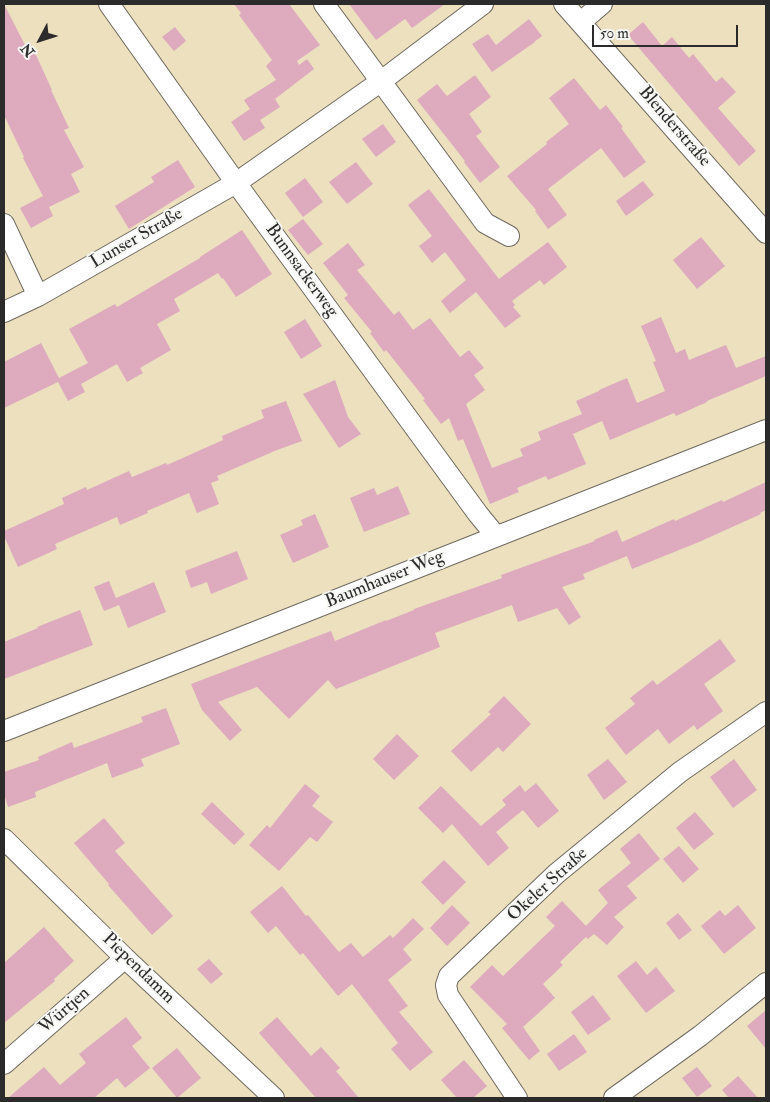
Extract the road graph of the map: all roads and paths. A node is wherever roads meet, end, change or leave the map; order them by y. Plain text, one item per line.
1 (110, 4) edge
2 (324, 4) edge
3 (483, 4) edge
4 (564, 4) edge
5 (602, 4) edge
6 (581, 22) junction
7 (380, 82) junction
8 (236, 183) junction
9 (4, 224) edge
10 (766, 233) edge
11 (509, 236) dead end
12 (38, 296) junction
13 (4, 312) edge
14 (766, 430) edge
15 (496, 536) junction
16 (766, 712) edge
17 (4, 731) edge
18 (4, 839) edge
19 (125, 958) junction
20 (766, 983) edge
21 (4, 1064) edge
22 (274, 1098) edge
23 (517, 1098) edge
24 (614, 1098) edge

1 - 8 street, Bunnsackerweg
2 - 7 street
3 - 7 street
4 - 6 street, Blenderstraße
5 - 6 street
6 - 10 street, Blenderstraße
7 - 8 street
7 - 11 street
8 - 12 street, Lunser Straße
8 - 15 street, Bunnsackerweg
9 - 12 street
12 - 13 street, Lunser Straße
14 - 15 street, Baumhauser Weg
15 - 17 street, Baumhauser Weg
16 - 23 street, Okeler Straße
18 - 19 street, Piependamm
19 - 21 street, Würtjen
19 - 22 street, Piependamm
20 - 24 street

